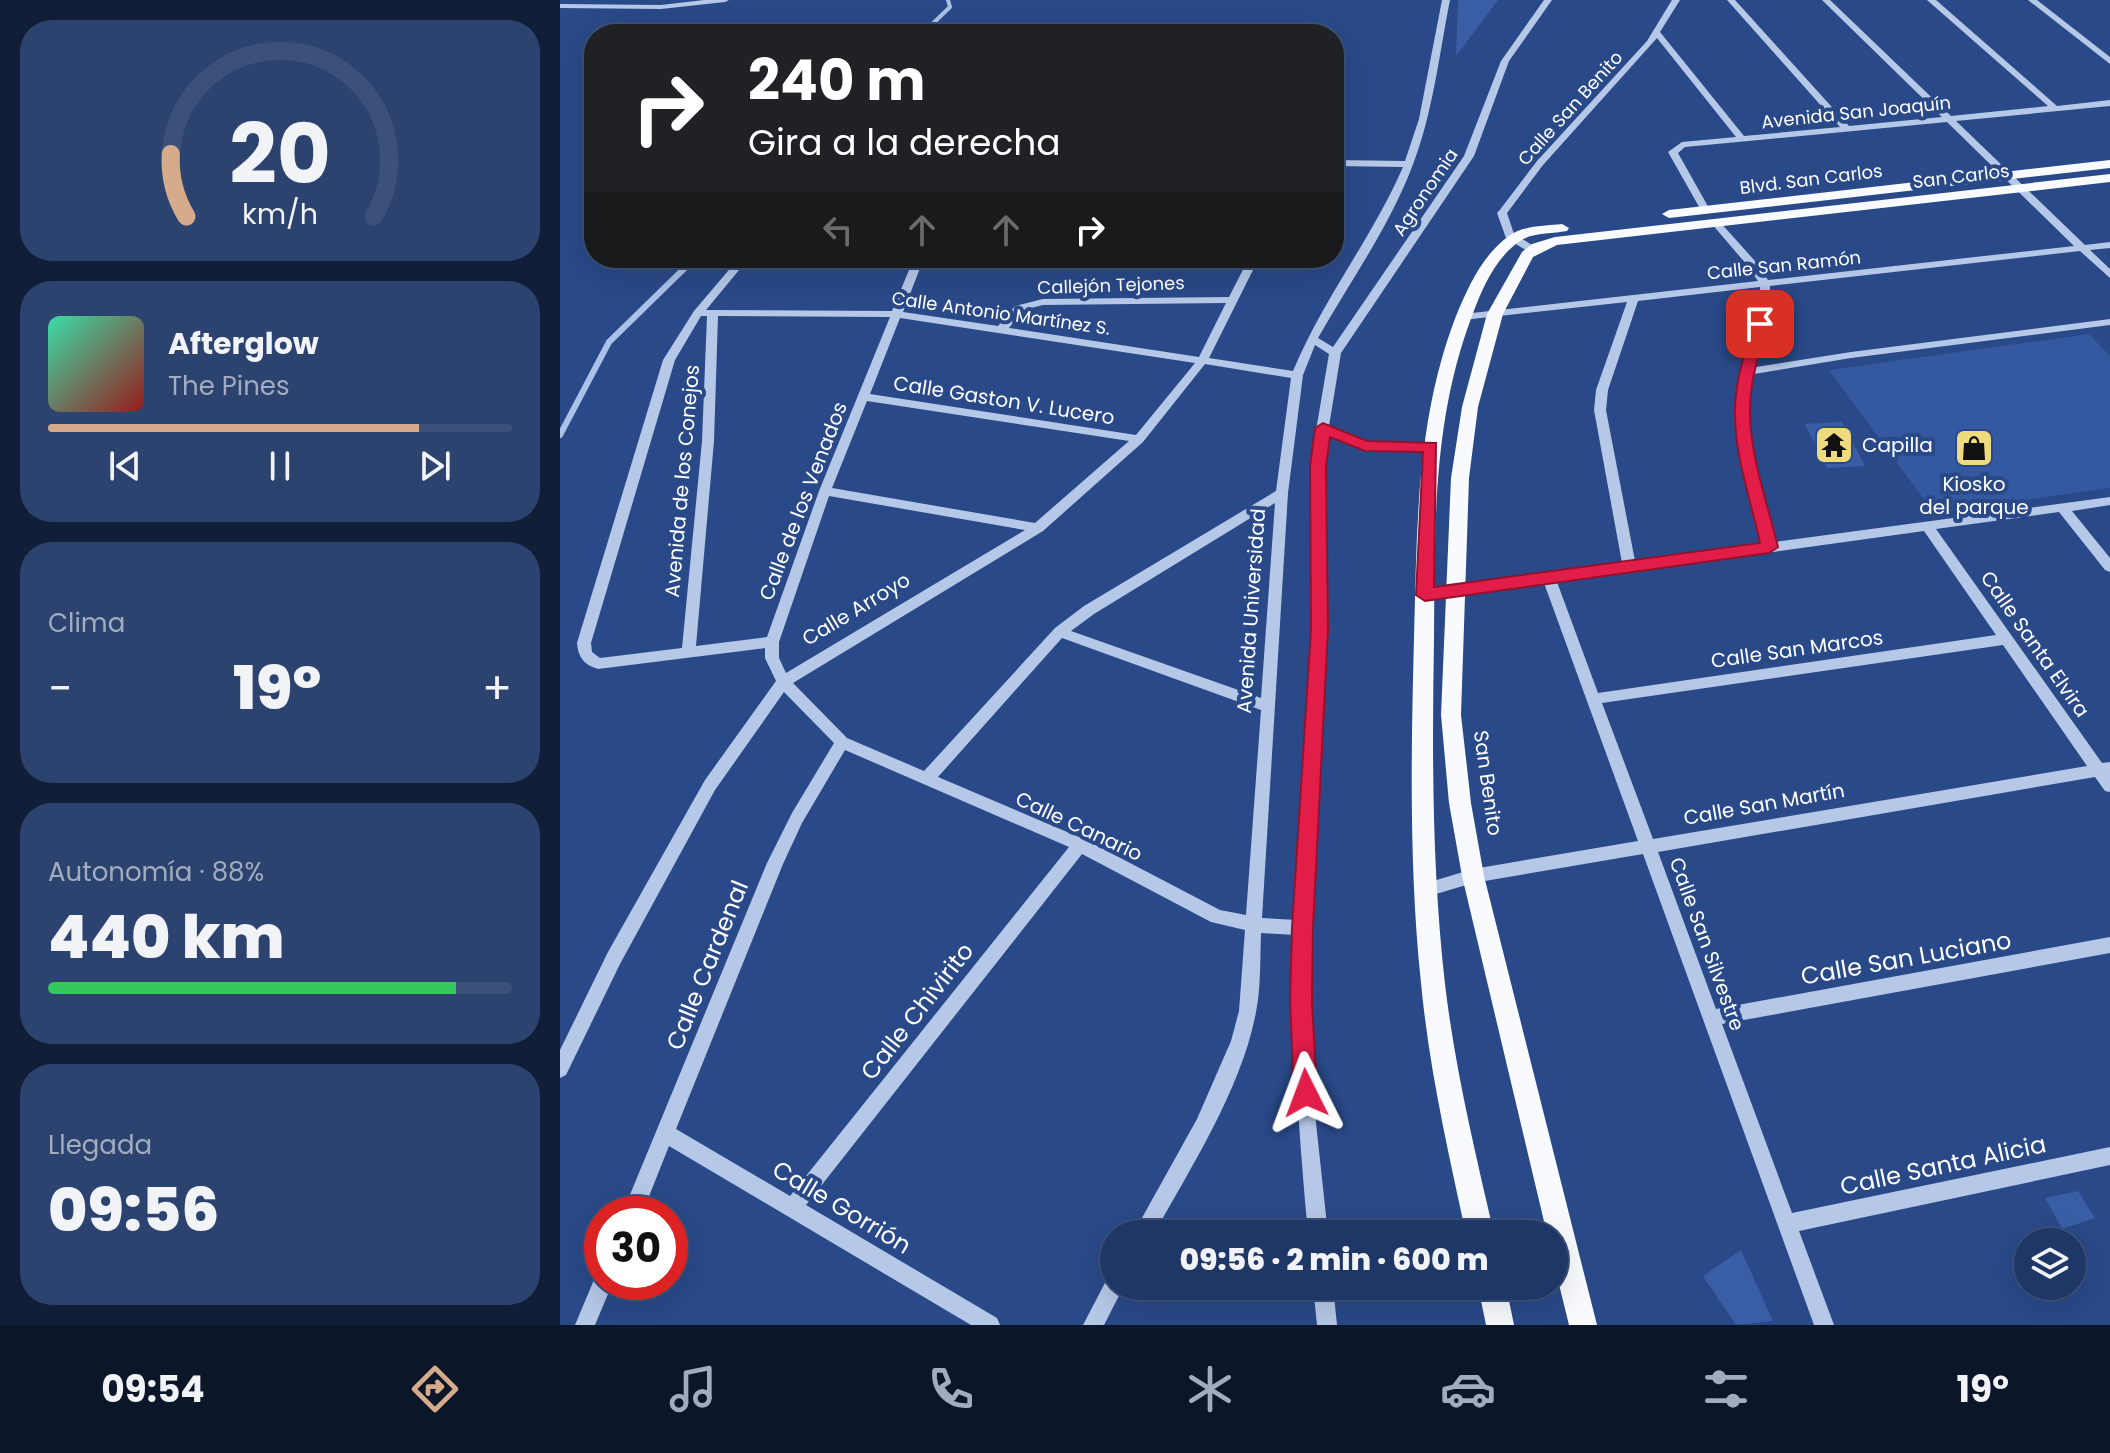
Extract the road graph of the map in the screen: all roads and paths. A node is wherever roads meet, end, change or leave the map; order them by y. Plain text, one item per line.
1 (649, 0) edge
2 (682, 0) edge
3 (725, 0) edge
4 (1446, 0) edge
5 (1548, 0) edge
6 (1676, 0) edge
7 (1731, 0) edge
8 (1826, 0) edge
9 (1931, 0) edge
10 (2032, 0) edge
11 (631, 3) edge
12 (560, 6) edge
13 (1657, 33) junction
14 (2110, 61) edge
15 (2110, 103) edge
16 (2055, 108) junction
17 (1949, 119) junction
18 (1848, 130) junction
19 (1742, 139) junction
20 (1344, 163) edge
21 (1409, 164) junction
22 (2110, 164) edge
23 (2006, 174) junction
24 (2110, 178) edge
25 (2020, 187) junction
26 (1705, 210) junction
27 (1716, 223) junction
28 (1521, 242) junction
29 (2110, 245) edge
30 (2083, 248) junction
31 (736, 268) edge
32 (915, 268) edge
33 (1249, 268) edge
34 (2110, 275) edge
35 (1765, 284) junction
36 (1634, 298) junction
37 (1233, 300) junction
38 (698, 313) junction
39 (713, 313) junction
40 (897, 314) junction
41 (1495, 314) junction
42 (1463, 317) junction
43 (2110, 322) edge
44 (1001, 330) junction
45 (1312, 339) junction
46 (1335, 353) junction
47 (1202, 361) junction
48 (1747, 372) junction
49 (1297, 375) junction
50 (863, 397) junction
51 (1323, 428) junction
52 (1139, 439) junction
53 (1431, 447) junction
54 (825, 491) junction
55 (1282, 493) junction
56 (2110, 501) edge
57 (2062, 507) junction
58 (1927, 526) junction
59 (1038, 528) junction
60 (1769, 547) junction
61 (1629, 567) junction
62 (2110, 567) edge
63 (1549, 578) junction
64 (1456, 590) junction
65 (1425, 595) junction
66 (1060, 632) junction
67 (2007, 639) junction
68 (772, 642) junction
69 (688, 653) junction
70 (783, 682) junction
71 (1594, 699) junction
72 (1269, 707) junction
73 (842, 742) junction
74 (2104, 769) edge
75 (927, 778) junction
76 (2110, 786) edge
77 (1080, 845) junction
78 (1648, 846) junction
79 (1473, 876) junction
80 (1426, 890) junction
81 (1256, 925) junction
82 (1303, 928) junction
83 (2110, 945) edge
84 (1711, 1018) junction
85 (560, 1069) edge
86 (667, 1134) junction
87 (2110, 1156) edge
88 (640, 1196) edge
89 (792, 1208) junction
90 (1151, 1220) edge
91 (1317, 1220) edge
92 (1477, 1220) edge
93 (1787, 1224) junction
94 (595, 1300) edge
95 (1106, 1300) edge
96 (1324, 1300) edge
97 (1495, 1300) edge
98 (585, 1325) edge
99 (990, 1325) edge
100 (1093, 1325) edge
101 (1327, 1325) edge
102 (1500, 1325) edge
103 (1583, 1325) edge
104 (1824, 1325) edge

1 - 2 street
3 - 11 street
4 - 21 street, Avenida Universidad
5 - 46 street, Agronomia
6 - 13 street, Calle San Benito
7 - 18 street
8 - 17 street
9 - 16 street
10 - 14 street
11 - 12 street
13 - 19 street
13 - 28 street, Calle San Benito
15 - 16 street, Avenida San Joaquín
16 - 17 street, Avenida San Joaquín
17 - 18 street, Avenida San Joaquín
17 - 23 street
18 - 19 street, Avenida San Joaquín
19 - 26 street, Avenida San Joaquín
20 - 21 street
21 - 45 street, Avenida Universidad
22 - 23 main road, Blvd. San Carlos
23 - 25 street
23 - 26 main road, Blvd. San Carlos
24 - 25 main road, San Carlos
25 - 27 main road, San Carlos
25 - 30 street
26 - 28 main road, Blvd. San Carlos
27 - 28 main road, San Carlos
27 - 35 street
28 - 41 main road, San Benito
28 - 42 main road
29 - 30 street, Calle San Ramón
30 - 34 street
30 - 35 street, Calle San Ramón
31 - 38 street
32 - 40 street, Calle de los Venados
33 - 37 street, Calle Arroyo
35 - 36 street, Calle San Ramón
35 - 48 street
36 - 41 street, Calle San Ramón
36 - 61 street
37 - 44 street, Callejón Tejones
37 - 47 street, Calle Arroyo
38 - 39 street, Calle Antonio Martínez S.
38 - 69 street
39 - 40 street, Calle Antonio Martínez S.
39 - 69 street, Avenida de los Conejos
40 - 44 street, Calle Antonio Martínez S.
40 - 50 street, Calle de los Venados
41 - 42 street, Calle San Ramón
41 - 64 main road, San Benito
42 - 53 main road
43 - 48 street
44 - 47 street, Calle Antonio Martínez S.
45 - 46 street
45 - 49 street, Avenida Universidad
46 - 51 street
47 - 49 street, Calle Antonio Martínez S.
47 - 52 street, Calle Arroyo
48 - 60 street
49 - 55 street, Avenida Universidad
50 - 52 street, Calle Gaston V. Lucero
50 - 54 street, Calle de los Venados
51 - 53 street
51 - 82 street
52 - 59 street, Calle Arroyo
53 - 65 main road
54 - 59 street
54 - 68 street, Calle de los Venados
55 - 66 street
55 - 72 street, Avenida Universidad
56 - 57 street
57 - 58 street
57 - 62 street
58 - 60 street
58 - 67 street, Calle Santa Elvira
59 - 70 street, Calle Arroyo
60 - 61 street
61 - 63 street
63 - 64 street
63 - 71 street, Calle San Silvestre
64 - 65 street
64 - 79 main road, San Benito
65 - 80 main road
66 - 72 street
66 - 75 street
67 - 71 street, Calle San Marcos
67 - 74 street, Calle Santa Elvira
68 - 69 street
68 - 70 street
70 - 73 street
70 - 85 street, Calle Arroyo
71 - 78 street, Calle San Silvestre
72 - 81 street, Avenida Universidad
73 - 75 street, Calle Canario
73 - 86 street, Calle Cardenal
74 - 76 street, Calle Santa Elvira
74 - 78 street, Calle San Martín
75 - 77 street, Calle Canario
77 - 81 street, Calle Canario
77 - 89 street, Calle Chivirito
78 - 79 street, Calle San Martín
78 - 84 street, Calle San Silvestre
79 - 80 street, Calle San Martín
79 - 103 main road, San Benito
80 - 92 main road
81 - 82 street, Calle Canario
81 - 90 street, Avenida Universidad
82 - 91 street
83 - 84 street, Calle San Luciano
84 - 93 street, Calle San Silvestre
86 - 88 street, Calle Cardenal
86 - 89 street, Calle Gorrión
87 - 93 street, Calle Santa Alicia
89 - 99 street, Calle Gorrión
93 - 104 street, Calle San Silvestre
94 - 98 street
95 - 100 street
96 - 101 street
97 - 102 main road

